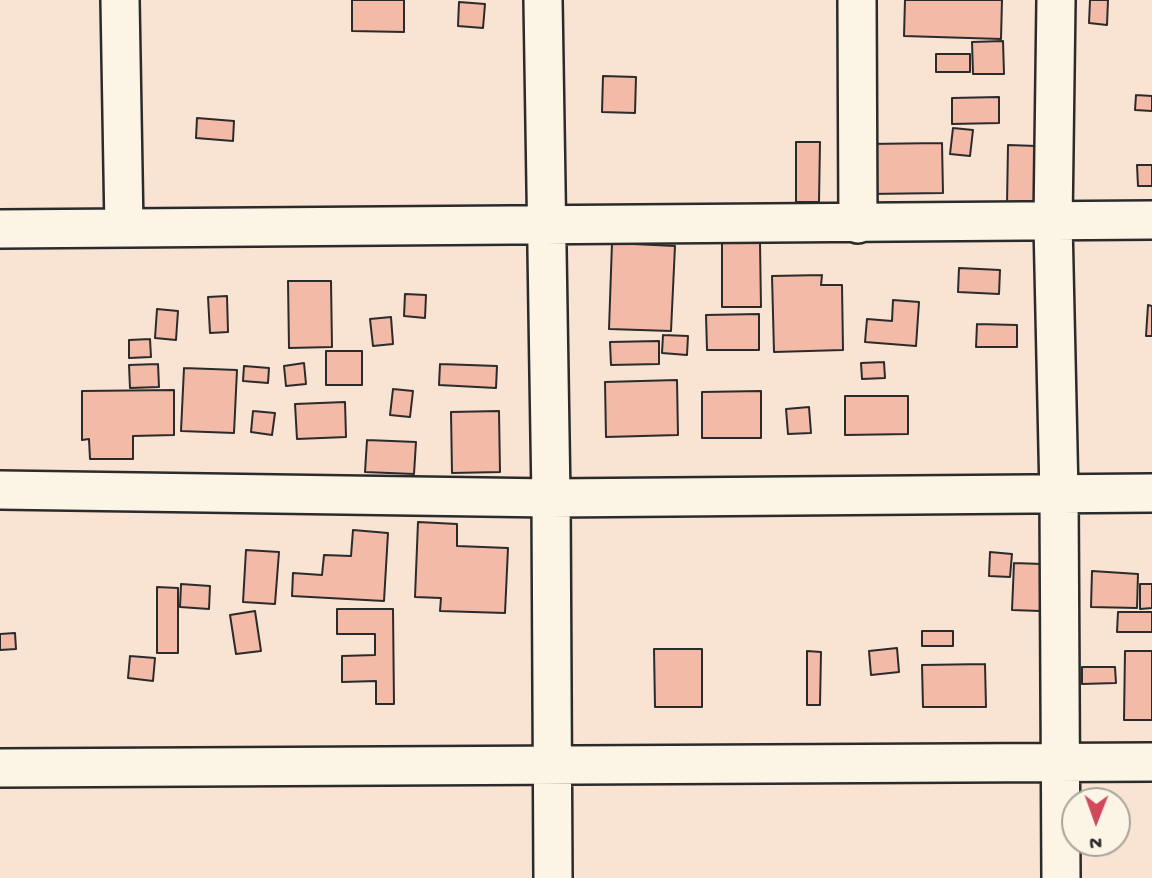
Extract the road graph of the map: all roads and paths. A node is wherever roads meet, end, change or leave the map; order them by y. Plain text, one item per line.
1 (120, 0) edge
2 (543, 0) edge
3 (857, 0) edge
4 (1056, 0) edge
5 (1152, 220) edge
6 (1053, 223) junction
7 (858, 224) junction
8 (545, 226) junction
9 (124, 228) junction
10 (0, 229) edge
11 (0, 490) edge
12 (1152, 493) edge
13 (1059, 495) junction
14 (551, 498) junction
15 (1152, 762) edge
16 (1061, 764) junction
17 (551, 766) junction
18 (0, 768) edge
19 (553, 878) edge
20 (1061, 878) edge

1 - 9 street
2 - 8 street
3 - 7 street
4 - 6 street
5 - 6 street
6 - 7 street
6 - 13 street
7 - 8 street
8 - 9 street
8 - 14 street
9 - 10 street
11 - 14 street
12 - 13 street
13 - 14 street
13 - 16 street
14 - 17 street
15 - 16 street
16 - 17 street
16 - 20 street
17 - 18 street
17 - 19 street

